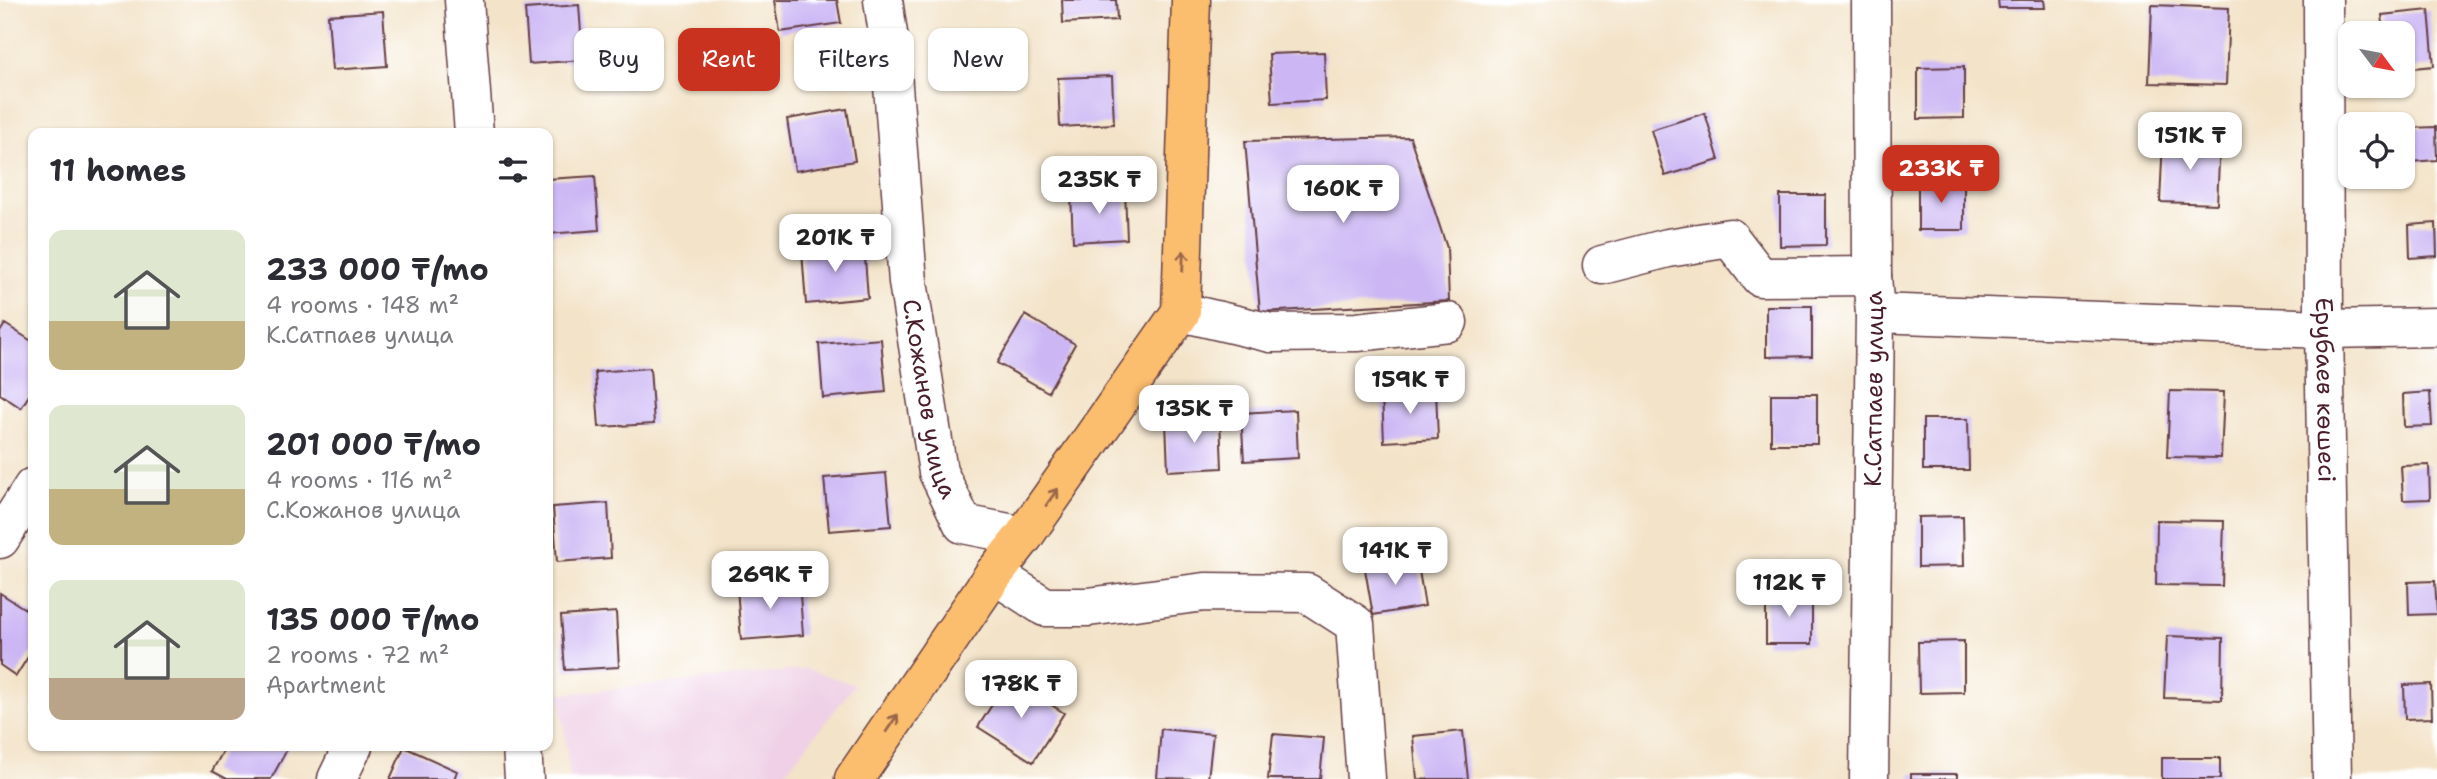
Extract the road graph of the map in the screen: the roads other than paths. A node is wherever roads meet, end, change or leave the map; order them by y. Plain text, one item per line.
1 (464, 0) edge
2 (883, 0) edge
3 (1191, 0) edge
4 (1871, 0) edge
5 (2323, 0) edge
6 (474, 128) edge
7 (1602, 265) dead end
8 (1872, 275) junction
9 (1181, 312) junction
10 (1875, 313) junction
11 (1448, 322) dead end
12 (2437, 327) edge
13 (2324, 329) junction
14 (28, 495) edge
15 (1024, 536) junction
16 (0, 540) edge
17 (994, 574) junction
18 (351, 751) edge
19 (522, 751) edge
20 (337, 779) edge
21 (524, 779) edge
22 (854, 779) edge
23 (1366, 779) edge
24 (1869, 779) edge
25 (2332, 779) edge

1 - 6 street
2 - 15 street, С.Кожанов улица
9 -> 3 main road
4 - 8 street, К.Сатпаев улица
5 - 13 street, Ерубаев көшесі
7 - 8 street
8 - 10 street, К.Сатпаев улица
9 - 11 street
15 -> 9 main road
10 - 13 street
10 - 24 street, К.Сатпаев улица
12 - 13 street
13 - 25 street, Ерубаев көшесі
14 - 16 street
15 - 17 main road
22 -> 17 main road
17 - 23 street
18 - 20 street
19 - 21 street

